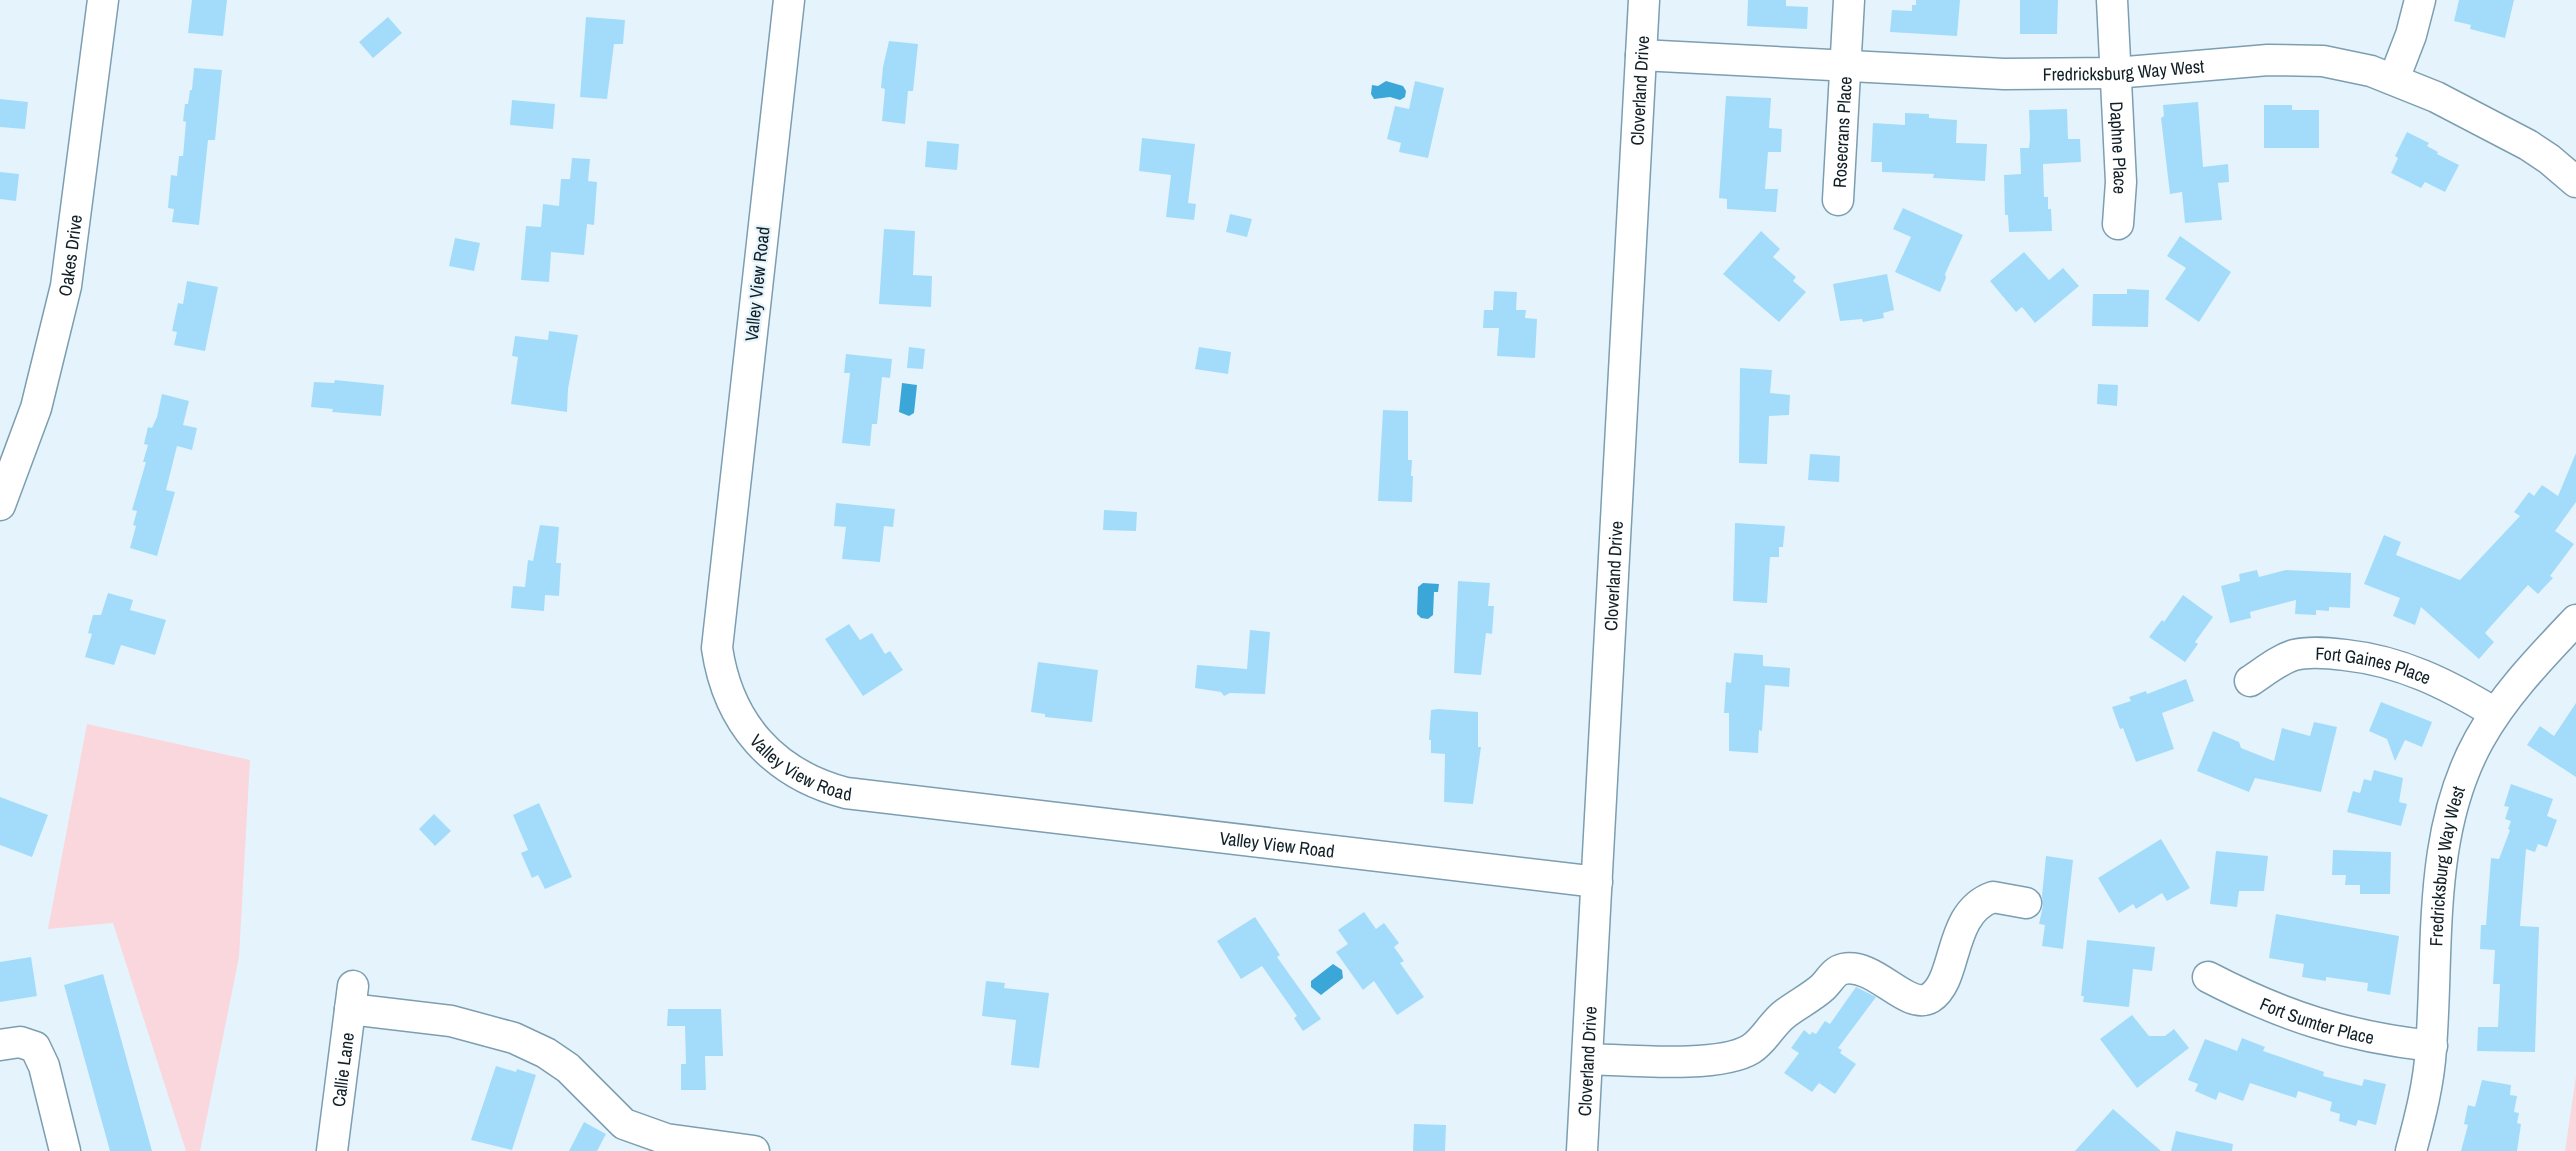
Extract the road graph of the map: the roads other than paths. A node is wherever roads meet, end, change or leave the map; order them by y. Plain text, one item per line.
1 (104, 0) edge
2 (789, 0) edge
3 (1644, 0) edge
4 (1849, 0) edge
5 (2112, 0) edge
6 (2420, 0) edge
7 (1641, 55) junction
8 (1845, 66) junction
9 (2115, 73) junction
10 (2394, 79) junction
11 (2576, 182) edge
12 (1838, 200) dead end
13 (2118, 224) dead end
14 (3, 487) edge
15 (2576, 620) edge
16 (2250, 681) dead end
17 (2494, 713) junction
18 (1597, 882) junction
19 (2026, 903) dead end
20 (2208, 977) dead end
21 (0, 1045) edge
22 (2432, 1046) junction
23 (1588, 1059) junction
24 (65, 1151) edge
25 (332, 1151) edge
26 (754, 1151) edge
27 (1582, 1151) edge
28 (2412, 1151) edge

1 - 14 street, Oakes Drive
2 - 18 street, Valley View Road
3 - 7 street, Cloverland Drive
4 - 8 street, Rosecrans Place
5 - 9 street, Daphne Place
6 - 10 street
7 - 8 street, Fredricksburg Way West
7 - 18 street, Cloverland Drive
8 - 9 street, Fredricksburg Way West
8 - 12 street, Rosecrans Place
9 - 10 street, Fredricksburg Way West
9 - 13 street, Daphne Place
10 - 11 street, Fredricksburg Way West
15 - 17 street, Fredricksburg Way West
16 - 17 street, Fort Gaines Place
17 - 22 street, Fredricksburg Way West
18 - 23 street, Cloverland Drive
19 - 23 street
20 - 22 street, Fort Sumter Place
21 - 24 street
22 - 28 street, Fredricksburg Way West
23 - 27 street, Cloverland Drive
25 - 26 street, Callie Lane

